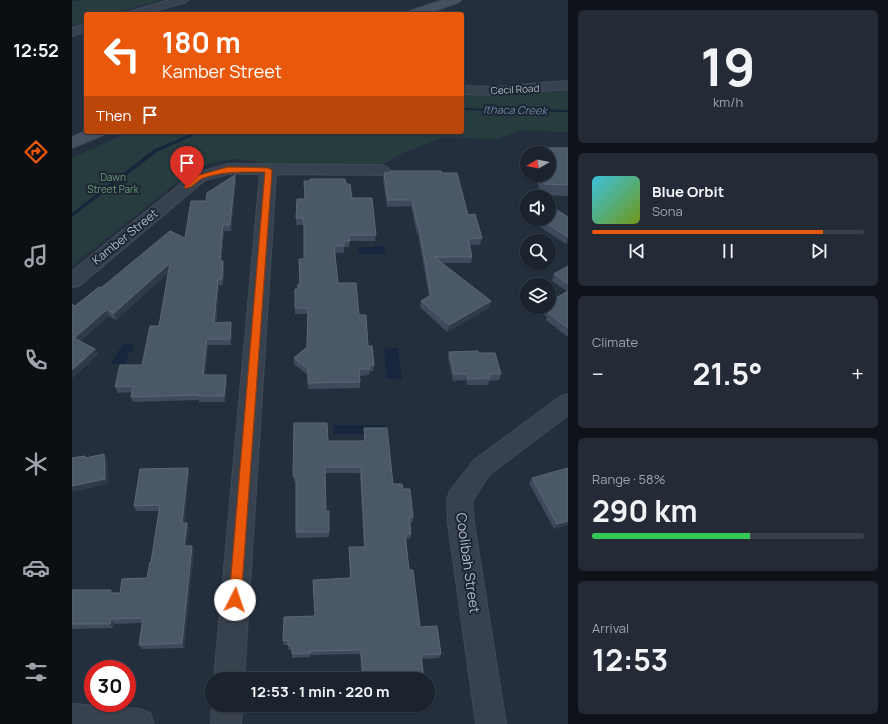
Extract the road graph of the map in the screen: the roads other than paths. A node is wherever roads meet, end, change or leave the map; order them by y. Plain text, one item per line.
1 (182, 0) edge
2 (455, 0) edge
3 (139, 12) edge
4 (420, 12) edge
5 (84, 28) edge
6 (72, 32) edge
7 (568, 85) edge
8 (464, 90) edge
9 (93, 134) edge
10 (72, 143) edge
11 (268, 170) junction
12 (381, 170) dead end
13 (72, 281) edge
14 (568, 403) edge
15 (230, 672) edge
16 (227, 712) edge
17 (72, 719) edge
18 (139, 724) edge
19 (226, 724) edge
20 (491, 724) edge

1 - 3 street
2 - 4 main road
5 - 6 street
7 - 8 street, Cecil Road
9 - 10 main road
11 - 12 street, Kamber Street
11 - 13 street, Kamber Street
11 - 15 street
14 - 20 street, Coolibah Street
16 - 19 street
17 - 18 street

